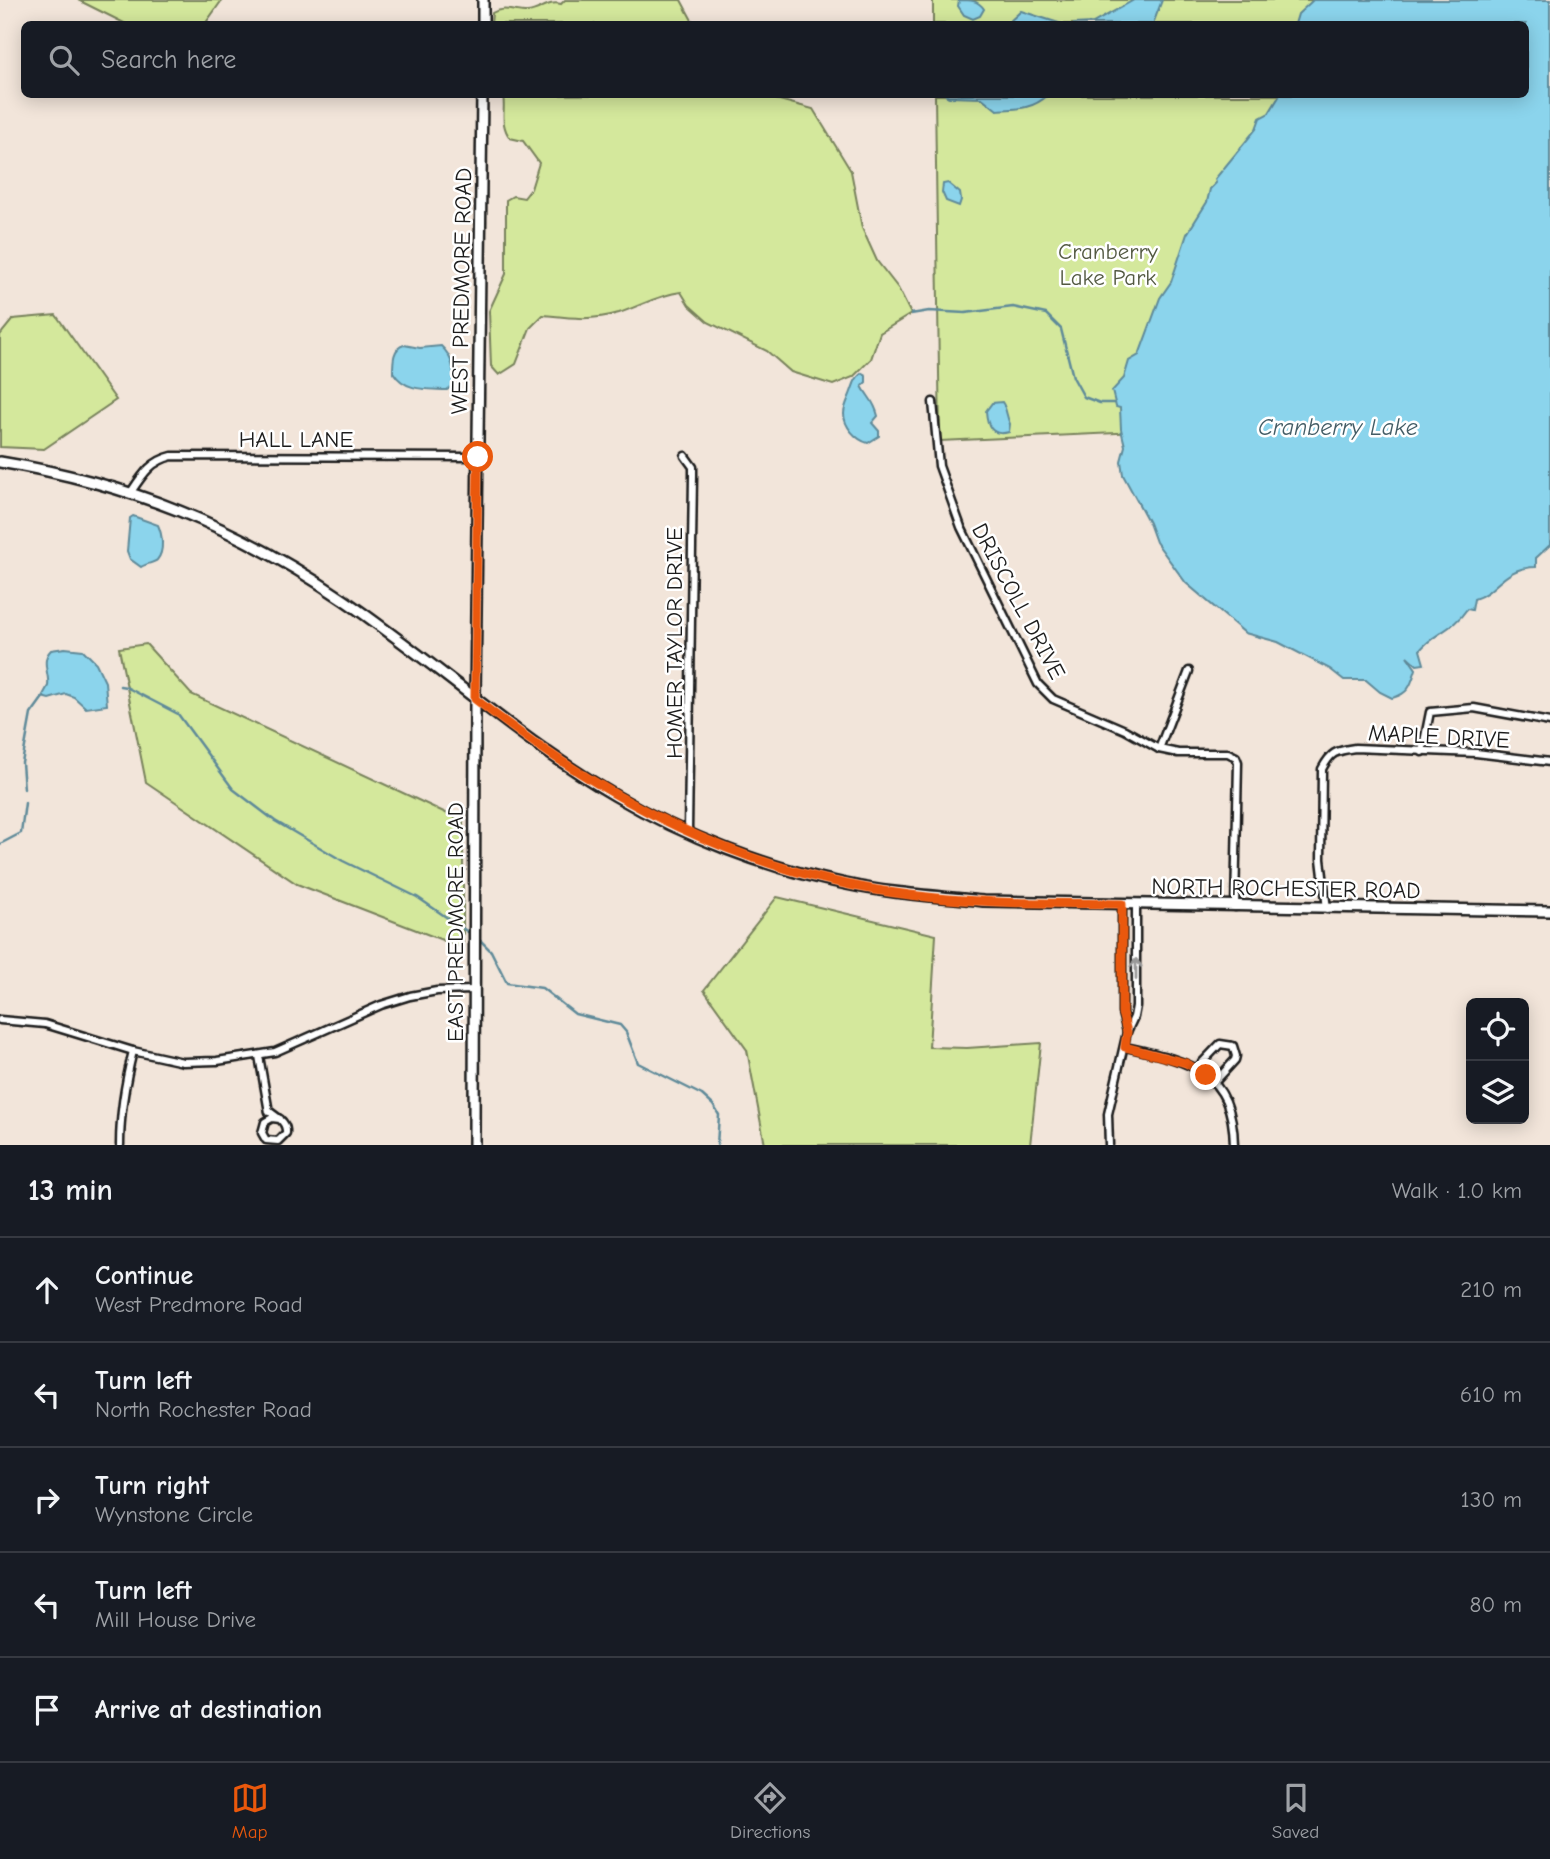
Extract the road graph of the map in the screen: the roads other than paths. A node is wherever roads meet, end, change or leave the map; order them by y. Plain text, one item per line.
1 (483, 0) edge
2 (483, 21) edge
3 (482, 98) edge
4 (933, 402) dead end
5 (685, 456) dead end
6 (478, 457) junction
7 (0, 462) edge
8 (131, 492) junction
9 (1189, 671) dead end
10 (475, 699) junction
11 (1550, 722) edge
12 (1159, 749) junction
13 (1422, 752) junction
14 (1550, 762) edge
15 (688, 832) junction
16 (1122, 904) junction
17 (1136, 905) junction
18 (1235, 907) junction
19 (1327, 909) junction
20 (1550, 911) edge
21 (474, 990) junction
22 (0, 1020) edge
23 (1127, 1032) junction
24 (1125, 1047) junction
25 (134, 1051) junction
26 (259, 1056) junction
27 (1197, 1068) junction
28 (1214, 1083) junction
29 (269, 1111) junction
30 (280, 1119) junction
31 (265, 1122) junction
32 (120, 1145) edge
33 (474, 1145) edge
34 (1109, 1145) edge
35 (1234, 1145) edge

1 - 2 main road
3 - 6 main road, WEST PREDMORE ROAD
4 - 12 street, DRISCOLL DRIVE
5 - 15 street, HOMER TAYLOR DRIVE
6 - 8 street, HALL LANE
6 - 10 main road, WEST PREDMORE ROAD
7 - 8 main road, NORTH ROCHESTER ROAD
8 - 10 main road, NORTH ROCHESTER ROAD
9 - 12 street
10 - 15 main road, NORTH ROCHESTER ROAD
10 - 21 main road, EAST PREDMORE ROAD
11 - 13 street
12 - 18 street, DRISCOLL DRIVE
13 - 14 street, MAPLE DRIVE
13 - 19 street, MAPLE DRIVE
15 - 16 main road, NORTH ROCHESTER ROAD
16 - 17 main road, NORTH ROCHESTER ROAD
16 - 23 street
17 - 18 main road, NORTH ROCHESTER ROAD
23 -> 17 street
18 - 19 main road, NORTH ROCHESTER ROAD
19 - 20 main road, NORTH ROCHESTER ROAD
21 - 26 street
21 - 33 main road, EAST PREDMORE ROAD
22 - 25 street
23 - 24 street
24 - 27 street
24 - 34 street
25 - 26 street
25 - 32 street
26 - 29 street
27 - 28 street
27 - 28 street
28 - 35 street
29 - 30 street
29 - 31 street
30 - 31 street
30 - 31 street

